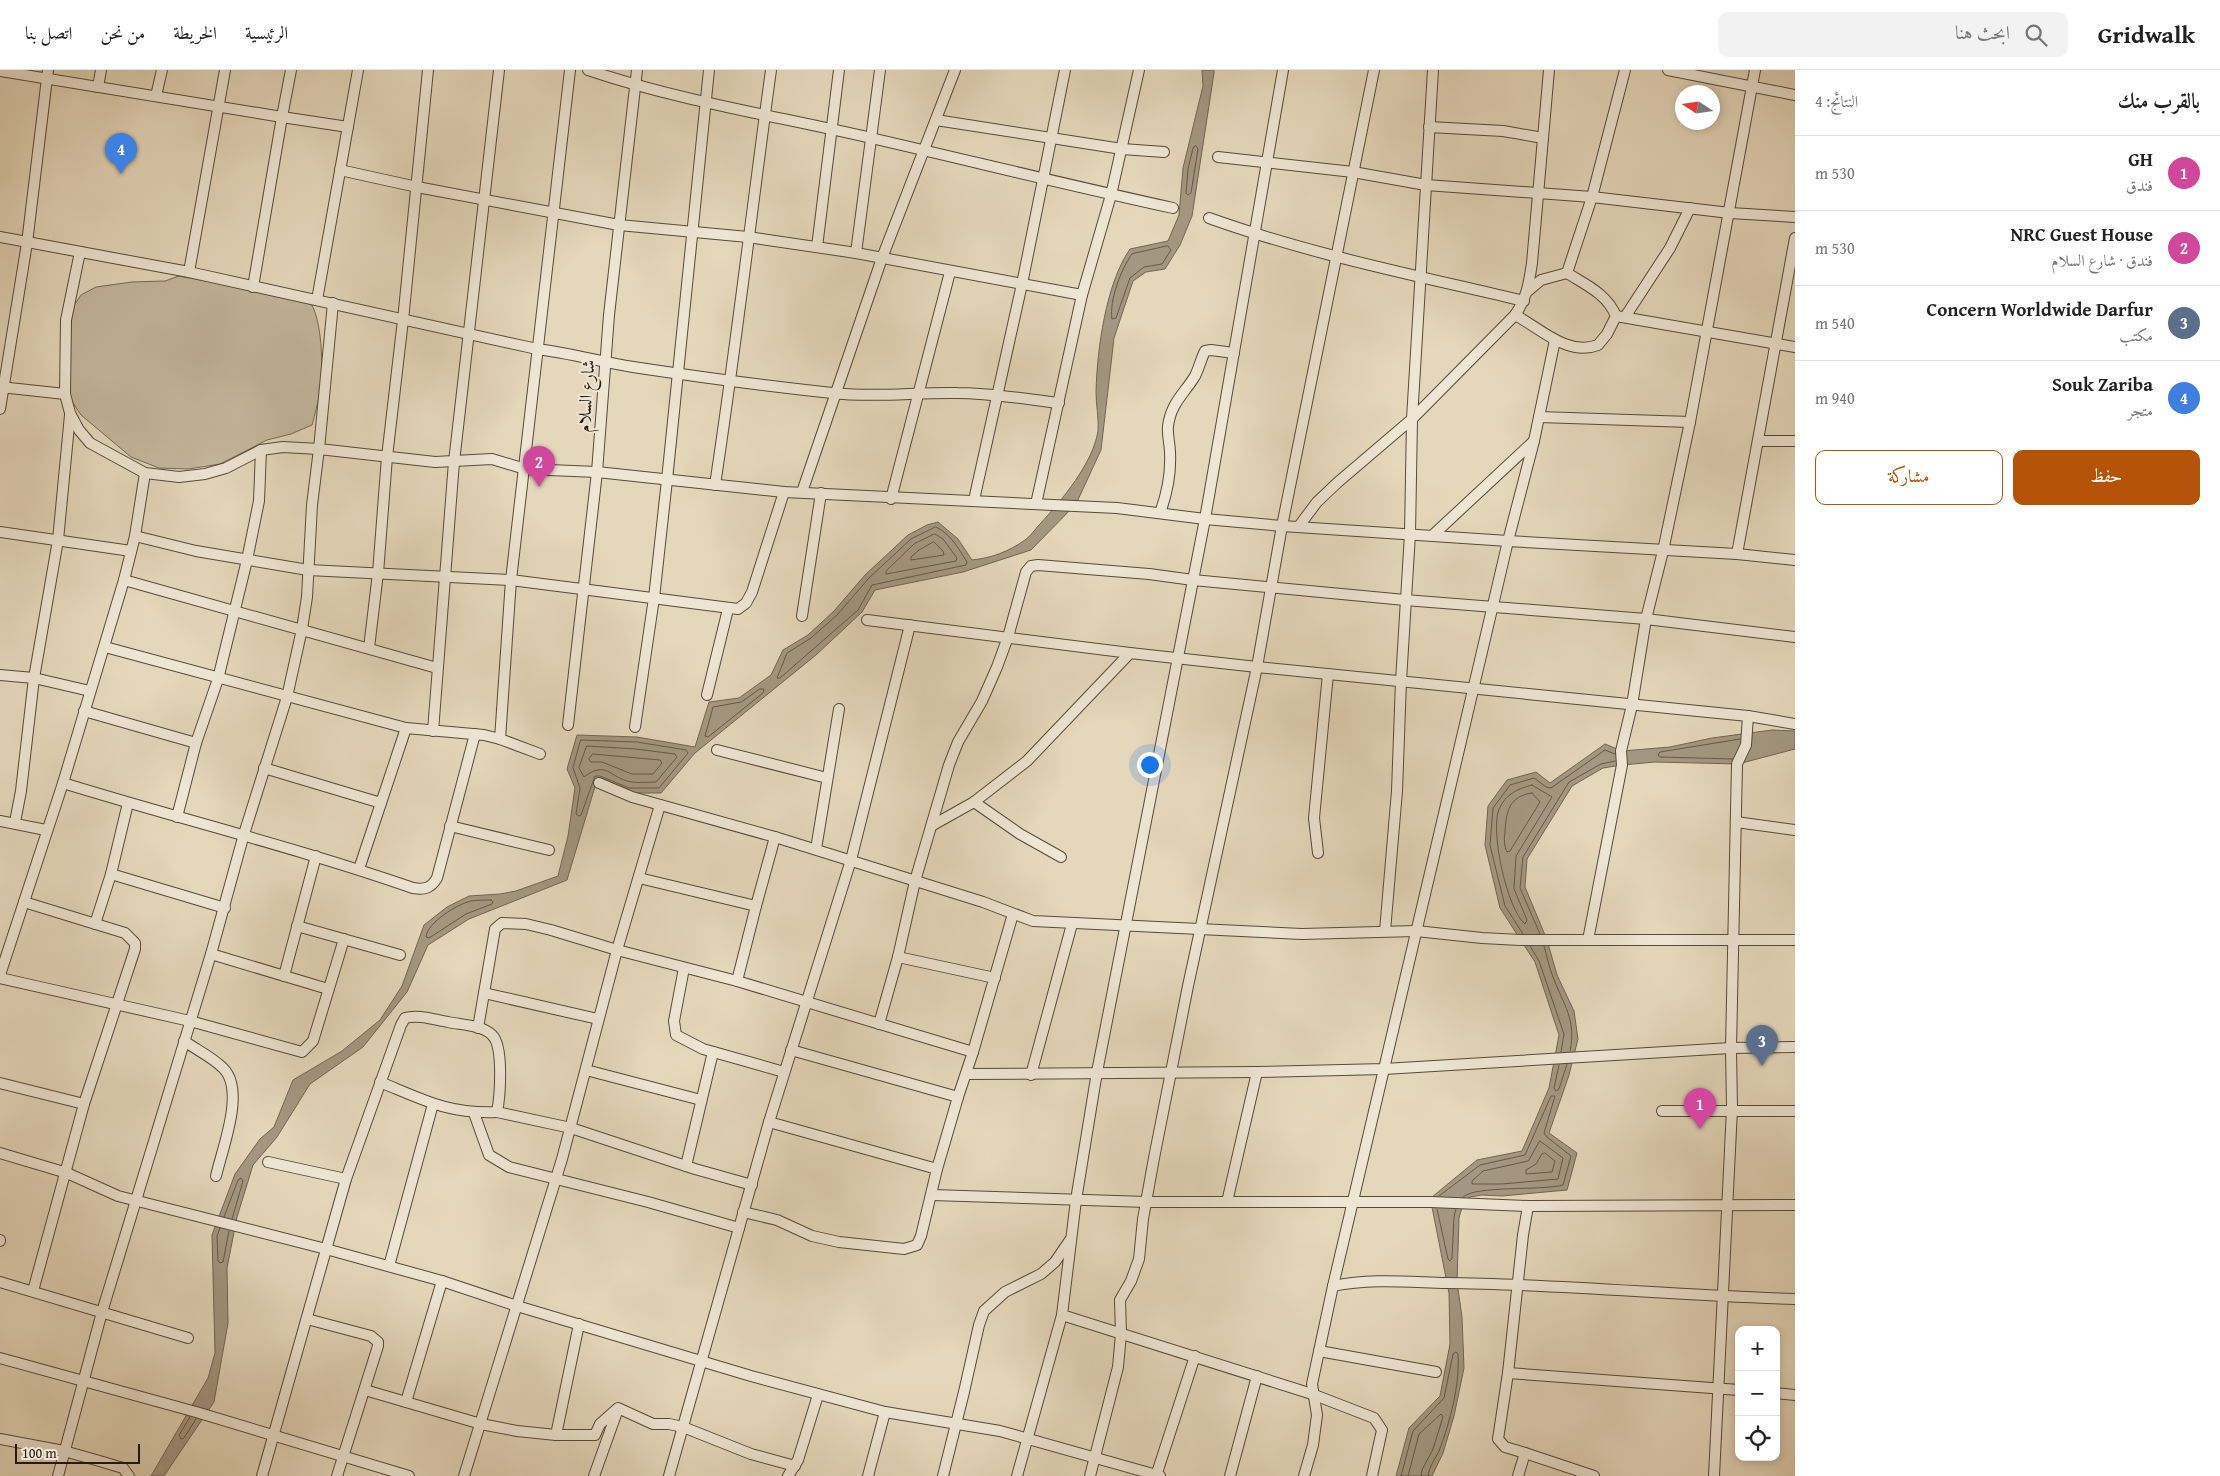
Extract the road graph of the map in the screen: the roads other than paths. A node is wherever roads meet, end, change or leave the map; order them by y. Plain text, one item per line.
1 (101, 70) edge
2 (162, 70) edge
3 (225, 70) edge
4 (291, 70) edge
5 (358, 70) edge
6 (428, 70) edge
7 (500, 70) edge
8 (570, 70) edge
9 (588, 70) edge
10 (637, 70) edge
11 (709, 70) edge
12 (771, 70) edge
13 (839, 70) edge
14 (880, 70) edge
15 (955, 70) edge
16 (1065, 70) edge
17 (1139, 70) edge
18 (1283, 70) edge
19 (1374, 70) edge
20 (1433, 70) edge
21 (1549, 70) edge
22 (1625, 70) edge
23 (1668, 70) edge
24 (1755, 70) edge
25 (0, 71) edge
26 (47, 75) edge
27 (635, 86) junction
28 (1752, 86) junction
29 (98, 87) junction
30 (1795, 95) edge
31 (156, 96) junction
32 (705, 103) junction
33 (218, 107) junction
34 (765, 116) junction
35 (282, 117) junction
36 (936, 120) junction
37 (348, 127) junction
38 (1429, 127) junction
39 (832, 130) junction
40 (870, 138) junction
41 (1050, 138) junction
42 (1543, 138) junction
43 (1122, 148) junction
44 (925, 151) junction
45 (1164, 152) dead end
46 (1218, 158) dead end
47 (1267, 162) junction
48 (340, 170) junction
49 (1353, 172) junction
50 (1042, 178) junction
51 (1426, 185) junction
52 (417, 187) junction
53 (1538, 193) junction
54 (1111, 195) junction
55 (1592, 196) junction
56 (484, 200) junction
57 (1173, 208) dead end
58 (1690, 208) junction
59 (554, 212) junction
60 (1730, 213) junction
61 (1795, 217) edge
62 (1209, 218) dead end
63 (619, 225) junction
64 (694, 232) junction
65 (1254, 234) junction
66 (0, 237) edge
67 (748, 237) junction
68 (1795, 238) edge
69 (27, 243) junction
70 (817, 247) junction
71 (80, 252) junction
72 (856, 253) junction
73 (1336, 257) junction
74 (882, 258) junction
75 (189, 272) junction
76 (950, 272) junction
77 (1567, 273) junction
78 (1421, 277) junction
79 (1022, 284) junction
80 (253, 287) junction
81 (1528, 290) junction
82 (1082, 295) junction
83 (317, 300) junction
84 (1524, 301) junction
85 (333, 303) junction
86 (1515, 316) junction
87 (1620, 316) junction
88 (403, 320) junction
89 (1707, 333) junction
90 (468, 335) junction
91 (1555, 340) junction
92 (1776, 345) junction
93 (1795, 347) edge
94 (537, 349) junction
95 (1234, 353) junction
96 (606, 362) junction
97 (678, 374) junction
98 (731, 380) junction
99 (2, 387) edge
100 (834, 393) junction
101 (919, 393) junction
102 (65, 394) junction
103 (997, 395) junction
104 (1059, 403) junction
105 (0, 409) edge
106 (70, 414) junction
107 (1539, 417) junction
108 (1412, 419) junction
109 (1690, 422) junction
110 (1534, 441) junction
111 (1759, 441) junction
112 (1795, 441) edge
113 (319, 449) junction
114 (261, 450) junction
115 (386, 457) junction
116 (454, 462) junction
117 (525, 469) junction
118 (597, 472) junction
119 (145, 474) junction
120 (667, 480) junction
121 (715, 485) junction
122 (784, 492) junction
123 (802, 492) junction
124 (821, 493) junction
125 (891, 499) junction
126 (974, 500) junction
127 (1036, 504) junction
128 (1160, 513) junction
129 (1205, 519) junction
130 (1282, 526) junction
131 (1299, 526) junction
132 (0, 532) edge
133 (1410, 534) junction
134 (1433, 535) junction
135 (135, 536) junction
136 (58, 540) junction
137 (1508, 541) junction
138 (1663, 550) junction
139 (131, 551) junction
140 (1737, 554) junction
141 (248, 560) junction
142 (1795, 560) edge
143 (308, 570) junction
144 (378, 573) junction
145 (446, 576) junction
146 (124, 580) junction
147 (511, 580) junction
148 (1192, 580) junction
149 (584, 588) junction
150 (1271, 588) junction
151 (654, 598) junction
152 (1406, 600) junction
153 (1493, 607) junction
154 (728, 609) junction
155 (234, 610) junction
156 (802, 616) dead end
157 (1646, 619) junction
158 (866, 620) dead end
159 (910, 625) junction
160 (302, 629) junction
161 (1008, 637) junction
162 (1795, 637) edge
163 (104, 647) junction
164 (369, 648) junction
165 (1130, 653) junction
166 (1177, 657) junction
167 (1257, 667) junction
168 (437, 668) junction
169 (1328, 674) junction
170 (0, 675) edge
171 (34, 678) junction
172 (218, 678) junction
173 (1401, 681) junction
174 (1474, 689) junction
175 (90, 691) junction
176 (707, 695) dead end
177 (287, 697) junction
178 (1632, 705) junction
179 (839, 708) dead end
180 (84, 711) junction
181 (1748, 716) junction
182 (568, 724) dead end
183 (1795, 724) edge
184 (635, 727) dead end
185 (406, 728) junction
186 (433, 731) junction
187 (474, 734) junction
188 (500, 739) junction
189 (196, 743) junction
190 (717, 750) dead end
191 (540, 754) dead end
192 (264, 768) junction
193 (827, 778) junction
194 (63, 783) junction
195 (599, 783) dead end
196 (974, 802) junction
197 (128, 803) junction
198 (381, 803) junction
199 (660, 805) junction
200 (177, 817) junction
201 (0, 820) edge
202 (14, 822) junction
203 (1736, 822) junction
204 (933, 825) junction
205 (450, 826) junction
206 (46, 830) junction
207 (1795, 830) edge
208 (244, 834) junction
209 (775, 837) junction
210 (549, 850) dead end
211 (816, 850) junction
212 (1318, 853) dead end
213 (316, 856) junction
214 (1060, 858) dead end
215 (851, 860) junction
216 (360, 869) junction
217 (111, 874) junction
218 (639, 878) junction
219 (915, 881) junction
220 (24, 902) junction
221 (756, 906) junction
222 (225, 908) junction
223 (1014, 914) junction
224 (95, 924) junction
225 (1072, 924) junction
226 (297, 926) junction
227 (1125, 926) junction
228 (1200, 928) junction
229 (1385, 931) junction
230 (1416, 931) junction
231 (344, 940) junction
232 (1588, 940) junction
233 (1733, 940) junction
234 (1795, 940) edge
235 (617, 950) junction
236 (212, 954) junction
237 (400, 955) dead end
238 (898, 957) junction
239 (684, 968) junction
240 (284, 976) junction
241 (0, 977) edge
242 (995, 978) junction
243 (737, 981) junction
244 (328, 989) junction
245 (484, 993) junction
246 (805, 1003) junction
247 (116, 1004) junction
248 (598, 1019) junction
249 (190, 1021) junction
250 (879, 1024) junction
251 (478, 1028) junction
252 (184, 1041) junction
253 (1795, 1047) edge
254 (1731, 1048) junction
255 (791, 1050) junction
256 (713, 1052) junction
257 (973, 1052) junction
258 (1384, 1069) junction
259 (586, 1070) junction
260 (784, 1072) junction
261 (1097, 1072) junction
262 (1172, 1072) junction
263 (1256, 1072) junction
264 (966, 1074) junction
265 (1031, 1075) junction
266 (380, 1082) junction
267 (0, 1083) edge
268 (958, 1097) junction
269 (701, 1100) junction
270 (84, 1104) junction
271 (432, 1104) junction
272 (1732, 1109) junction
273 (1662, 1111) dead end
274 (1795, 1111) edge
275 (497, 1112) junction
276 (474, 1113) junction
277 (769, 1122) junction
278 (571, 1128) junction
279 (0, 1153) edge
280 (268, 1162) dead end
281 (686, 1166) junction
282 (937, 1169) junction
283 (67, 1173) junction
284 (216, 1176) dead end
285 (346, 1179) junction
286 (556, 1180) junction
287 (752, 1185) junction
288 (932, 1196) junction
289 (1076, 1200) junction
290 (135, 1201) junction
291 (1147, 1202) junction
292 (1227, 1202) junction
293 (1352, 1203) junction
294 (1727, 1204) junction
295 (1795, 1205) edge
296 (1528, 1206) junction
297 (743, 1212) junction
298 (739, 1228) junction
299 (1072, 1237) junction
300 (326, 1249) junction
301 (389, 1266) junction
302 (442, 1281) junction
303 (0, 1282) edge
304 (1518, 1283) junction
305 (1333, 1286) junction
306 (33, 1291) junction
307 (1723, 1297) junction
308 (1795, 1299) edge
309 (517, 1306) junction
310 (102, 1312) junction
311 (1062, 1315) junction
312 (306, 1319) junction
313 (579, 1324) junction
314 (1121, 1334) junction
315 (188, 1338) dead end
316 (1319, 1350) junction
317 (1195, 1356) junction
318 (0, 1358) edge
319 (702, 1361) junction
320 (1436, 1372) dead end
321 (1508, 1373) junction
322 (1257, 1376) junction
323 (83, 1380) junction
324 (1719, 1389) junction
325 (365, 1390) junction
326 (1735, 1390) edge
327 (1780, 1393) edge
328 (1312, 1394) junction
329 (1795, 1394) edge
330 (818, 1395) junction
331 (406, 1402) junction
332 (618, 1408) junction
333 (885, 1412) junction
334 (957, 1423) junction
335 (481, 1424) junction
336 (683, 1428) junction
337 (556, 1435) junction
338 (274, 1437) junction
339 (1028, 1438) junction
340 (0, 1439) edge
341 (64, 1451) junction
342 (1525, 1453) junction
343 (342, 1457) junction
344 (1096, 1458) junction
345 (795, 1466) junction
346 (1591, 1475) edge
347 (58, 1476) edge
348 (129, 1476) edge
349 (262, 1476) edge
350 (337, 1476) edge
351 (409, 1476) edge
352 (464, 1476) edge
353 (594, 1476) edge
354 (669, 1476) edge
355 (788, 1476) edge
356 (868, 1476) edge
357 (943, 1476) edge
358 (1017, 1476) edge
359 (1090, 1476) edge
360 (1158, 1476) edge
361 (1230, 1476) edge
362 (1304, 1476) edge
363 (1372, 1476) edge
364 (1518, 1476) edge
365 (1714, 1476) edge

1 - 29 street
2 - 31 street
3 - 33 street
4 - 35 street
5 - 37 street
6 - 52 street
7 - 56 street
8 - 59 street
9 - 27 street
10 - 27 street, شارع السلام
11 - 32 street
12 - 34 street
13 - 39 street
14 - 40 street
15 - 36 street
16 - 41 street
17 - 43 street
18 - 47 street
19 - 49 street
20 - 38 street
21 - 42 street
22 - 55 street
23 - 28 street
24 - 28 street
25 - 26 street
26 - 29 street
26 - 69 street
27 - 32 street
27 - 63 street, شارع السلام
28 - 30 street
28 - 60 street
29 - 31 street
31 - 33 street
32 - 34 street
32 - 64 street
33 - 35 street
33 - 75 street
34 - 39 street
34 - 67 street
35 - 37 street
35 - 80 street
36 - 41 street
36 - 44 street
37 - 48 street
38 - 42 street
38 - 51 street
39 - 40 street
39 - 70 street
40 - 44 street
40 - 72 street
41 - 43 street
41 - 50 street
42 - 53 street
43 - 45 street
43 - 54 street
44 - 50 street
44 - 74 street
46 - 47 street
47 - 49 street
47 - 65 street
48 - 52 street
48 - 83 street
49 - 51 street
49 - 73 street
50 - 54 street
50 - 79 street
51 - 53 street
51 - 78 street
52 - 56 street
52 - 88 street
53 - 55 street
53 - 81 street
54 - 57 street
54 - 82 street
55 - 58 street
55 - 77 street
56 - 59 street
56 - 90 street
58 - 60 street
58 - 87 street
59 - 63 street
59 - 94 street
60 - 61 street
60 - 89 street
62 - 65 street
63 - 64 street
63 - 96 street, شارع السلام
64 - 67 street
64 - 97 street
65 - 73 street
65 - 95 street
66 - 69 street
67 - 70 street
67 - 98 street
68 - 92 street
69 - 71 street
69 - 99 street
70 - 72 street
71 - 75 street
71 - 102 street
72 - 74 street
73 - 78 street
73 - 130 street
74 - 76 street
74 - 100 street
75 - 80 street
76 - 79 street
76 - 101 street
77 - 81 street
77 - 87 street
78 - 84 street
78 - 108 street
79 - 82 street
79 - 103 street
80 - 83 street
81 - 84 street
82 - 104 street
83 - 85 street
84 - 86 street
85 - 88 street
85 - 113 street
86 - 91 street
86 - 108 street
87 - 89 street
87 - 91 street
88 - 90 street
88 - 115 street
89 - 92 street
89 - 109 street
90 - 94 street
90 - 116 street
91 - 107 street
92 - 93 street
92 - 111 street
94 - 96 street
94 - 117 street
95 - 128 street
95 - 129 street
96 - 97 street
96 - 118 street, شارع السلام
97 - 98 street
97 - 120 street
98 - 100 street
98 - 121 street
99 - 102 street
99 - 105 street
100 - 101 street
100 - 123 street
101 - 103 street
101 - 125 street
102 - 106 street
103 - 104 street
103 - 126 street
104 - 127 street
106 - 119 street
106 - 136 street
107 - 109 street
107 - 110 street
108 - 131 street
108 - 133 street
109 - 138 street
110 - 134 street
110 - 137 street
111 - 112 street
111 - 140 street
113 - 114 street
113 - 115 street
113 - 143 street
114 - 119 street
114 - 141 street
115 - 116 street
115 - 144 street
116 - 117 street
116 - 145 street
117 - 118 street
117 - 147 street
118 - 120 street
118 - 149 street, شارع السلام
119 - 135 street
120 - 121 street
120 - 151 street
121 - 122 street
122 - 123 street
122 - 154 street
123 - 124 street
124 - 125 street
124 - 156 street
125 - 126 street
126 - 127 street
127 - 128 street
128 - 129 street
129 - 130 street
129 - 148 street
130 - 131 street
130 - 150 street
131 - 133 street
132 - 136 street
133 - 134 street
133 - 152 street
134 - 137 street
135 - 139 street
135 - 141 street
136 - 139 street
136 - 171 street
137 - 138 street
137 - 153 street
138 - 140 street
138 - 157 street
139 - 146 street
140 - 142 street
141 - 143 street
141 - 155 street
143 - 144 street
143 - 160 street
144 - 145 street
144 - 164 street
145 - 147 street
145 - 168 street
146 - 155 street
146 - 163 street
147 - 149 street
147 - 188 street
148 - 150 street
148 - 161 street
148 - 166 street
149 - 151 street
149 - 182 street, شارع السلام
150 - 152 street
150 - 167 street
151 - 154 street
151 - 184 street
152 - 153 street
152 - 173 street
153 - 157 street
153 - 174 street
154 - 176 street
155 - 160 street
155 - 172 street
157 - 162 street
157 - 178 street
158 - 159 street
159 - 161 street
159 - 215 street
160 - 164 street
160 - 177 street
161 - 165 street
161 - 204 street
163 - 172 street
163 - 175 street
164 - 168 street
165 - 166 street
165 - 196 street
166 - 167 street
166 - 227 street
167 - 169 street
167 - 228 street
168 - 186 street
169 - 173 street
169 - 212 street
170 - 171 street
171 - 175 street
171 - 202 street
172 - 177 street
172 - 189 street
173 - 174 street
173 - 229 street
174 - 178 street
174 - 230 street
175 - 180 street
177 - 185 street
177 - 192 street
178 - 181 street
178 - 232 street
179 - 193 street
180 - 189 street
180 - 194 street
181 - 183 street
181 - 203 street
185 - 186 street
185 - 198 street
186 - 187 street
187 - 188 street
187 - 205 street
188 - 191 street
189 - 200 street
190 - 193 street
192 - 198 street
192 - 208 street
193 - 211 street
194 - 197 street
194 - 206 street
195 - 199 street
196 - 204 street
196 - 214 street
197 - 200 street
197 - 217 street
198 - 216 street
199 - 209 street
199 - 218 street
200 - 208 street
201 - 202 street
202 - 206 street
203 - 207 street
203 - 233 street
204 - 219 street
205 - 210 street
205 - 216 street
206 - 220 street
208 - 213 street
208 - 222 street
209 - 211 street
209 - 221 street
211 - 215 street
213 - 216 street
213 - 226 street
215 - 219 street
215 - 246 street
217 - 222 street
217 - 224 street
218 - 221 street
218 - 235 street
219 - 223 street
219 - 238 street
220 - 224 street
220 - 241 street
221 - 243 street
222 - 236 street
223 - 225 street
223 - 242 street
224 - 247 street
225 - 227 street
225 - 265 street
226 - 231 street
226 - 240 street
227 - 228 street
227 - 261 street
228 - 229 street
228 - 262 street
229 - 230 street
230 - 232 street
230 - 258 street
231 - 237 street
231 - 244 street
232 - 233 street
233 - 234 street
233 - 254 street
235 - 239 street
235 - 245 street
235 - 248 street
236 - 240 street
236 - 249 street
238 - 242 street
238 - 250 street
239 - 243 street
239 - 256 street
240 - 244 street
241 - 247 street
242 - 257 street
243 - 246 street
244 - 249 street
245 - 248 street
245 - 251 street
246 - 250 street
246 - 255 street
247 - 249 street
247 - 270 street
248 - 259 street
249 - 252 street
250 - 257 street
251 - 266 street
251 - 275 street
252 - 284 street
252 - 290 street
253 - 254 street
254 - 258 street
254 - 272 street
255 - 260 street
255 - 268 street
256 - 260 street
256 - 269 street
257 - 264 street
258 - 263 street
258 - 293 street
259 - 269 street
259 - 278 street
260 - 277 street
261 - 262 street
261 - 265 street
261 - 289 street
262 - 263 street
262 - 291 street
263 - 292 street
264 - 265 street
264 - 268 street
266 - 271 street
266 - 285 street
267 - 270 street
268 - 282 street
269 - 281 street
270 - 283 street
271 - 276 street
271 - 301 street
272 - 273 street
272 - 274 street
272 - 294 street
275 - 276 street
275 - 278 street
276 - 286 street
277 - 282 street
277 - 287 street
278 - 281 street
278 - 286 street
279 - 283 street
280 - 285 street
281 - 287 street
282 - 288 street
283 - 290 street
283 - 306 street
285 - 300 street
286 - 298 street
286 - 309 street
287 - 297 street
288 - 289 street
288 - 297 street
289 - 291 street
289 - 299 street
290 - 300 street
290 - 310 street
291 - 292 street
291 - 314 street
292 - 293 street
293 - 296 street
293 - 305 street
294 - 295 street
294 - 296 street
294 - 307 street
296 - 304 street
297 - 298 street
298 - 319 street
299 - 311 street
299 - 334 street
300 - 301 street
300 - 312 street
301 - 302 street
302 - 309 street
302 - 331 street
303 - 306 street
304 - 305 street
304 - 307 street
304 - 321 street
305 - 316 street
306 - 310 street
307 - 308 street
307 - 324 street
309 - 313 street
309 - 335 street
310 - 315 street
310 - 323 street
311 - 314 street
311 - 339 street
312 - 325 street
312 - 338 street
313 - 319 street
313 - 337 street
314 - 317 street
314 - 344 street
316 - 320 street
316 - 328 street
317 - 322 street
317 - 360 street
318 - 323 street
319 - 330 street
319 - 336 street
321 - 324 street
321 - 342 street
322 - 328 street
322 - 361 street
323 - 338 street
323 - 341 street
324 - 326 street
324 - 365 street
325 - 331 street
325 - 343 street
327 - 329 street
328 - 362 street
328 - 363 street
330 - 333 street
330 - 345 street
331 - 335 street
332 - 336 street
332 - 337 street
332 - 353 street
333 - 334 street
333 - 356 street
334 - 339 street
334 - 357 street
335 - 337 street
335 - 352 street
336 - 345 street
336 - 354 street
338 - 343 street
338 - 349 street
339 - 344 street
339 - 358 street
340 - 341 street
341 - 347 street
341 - 348 street
342 - 346 street
342 - 364 street
343 - 350 street
343 - 351 street
344 - 359 street
344 - 360 street
345 - 355 street

